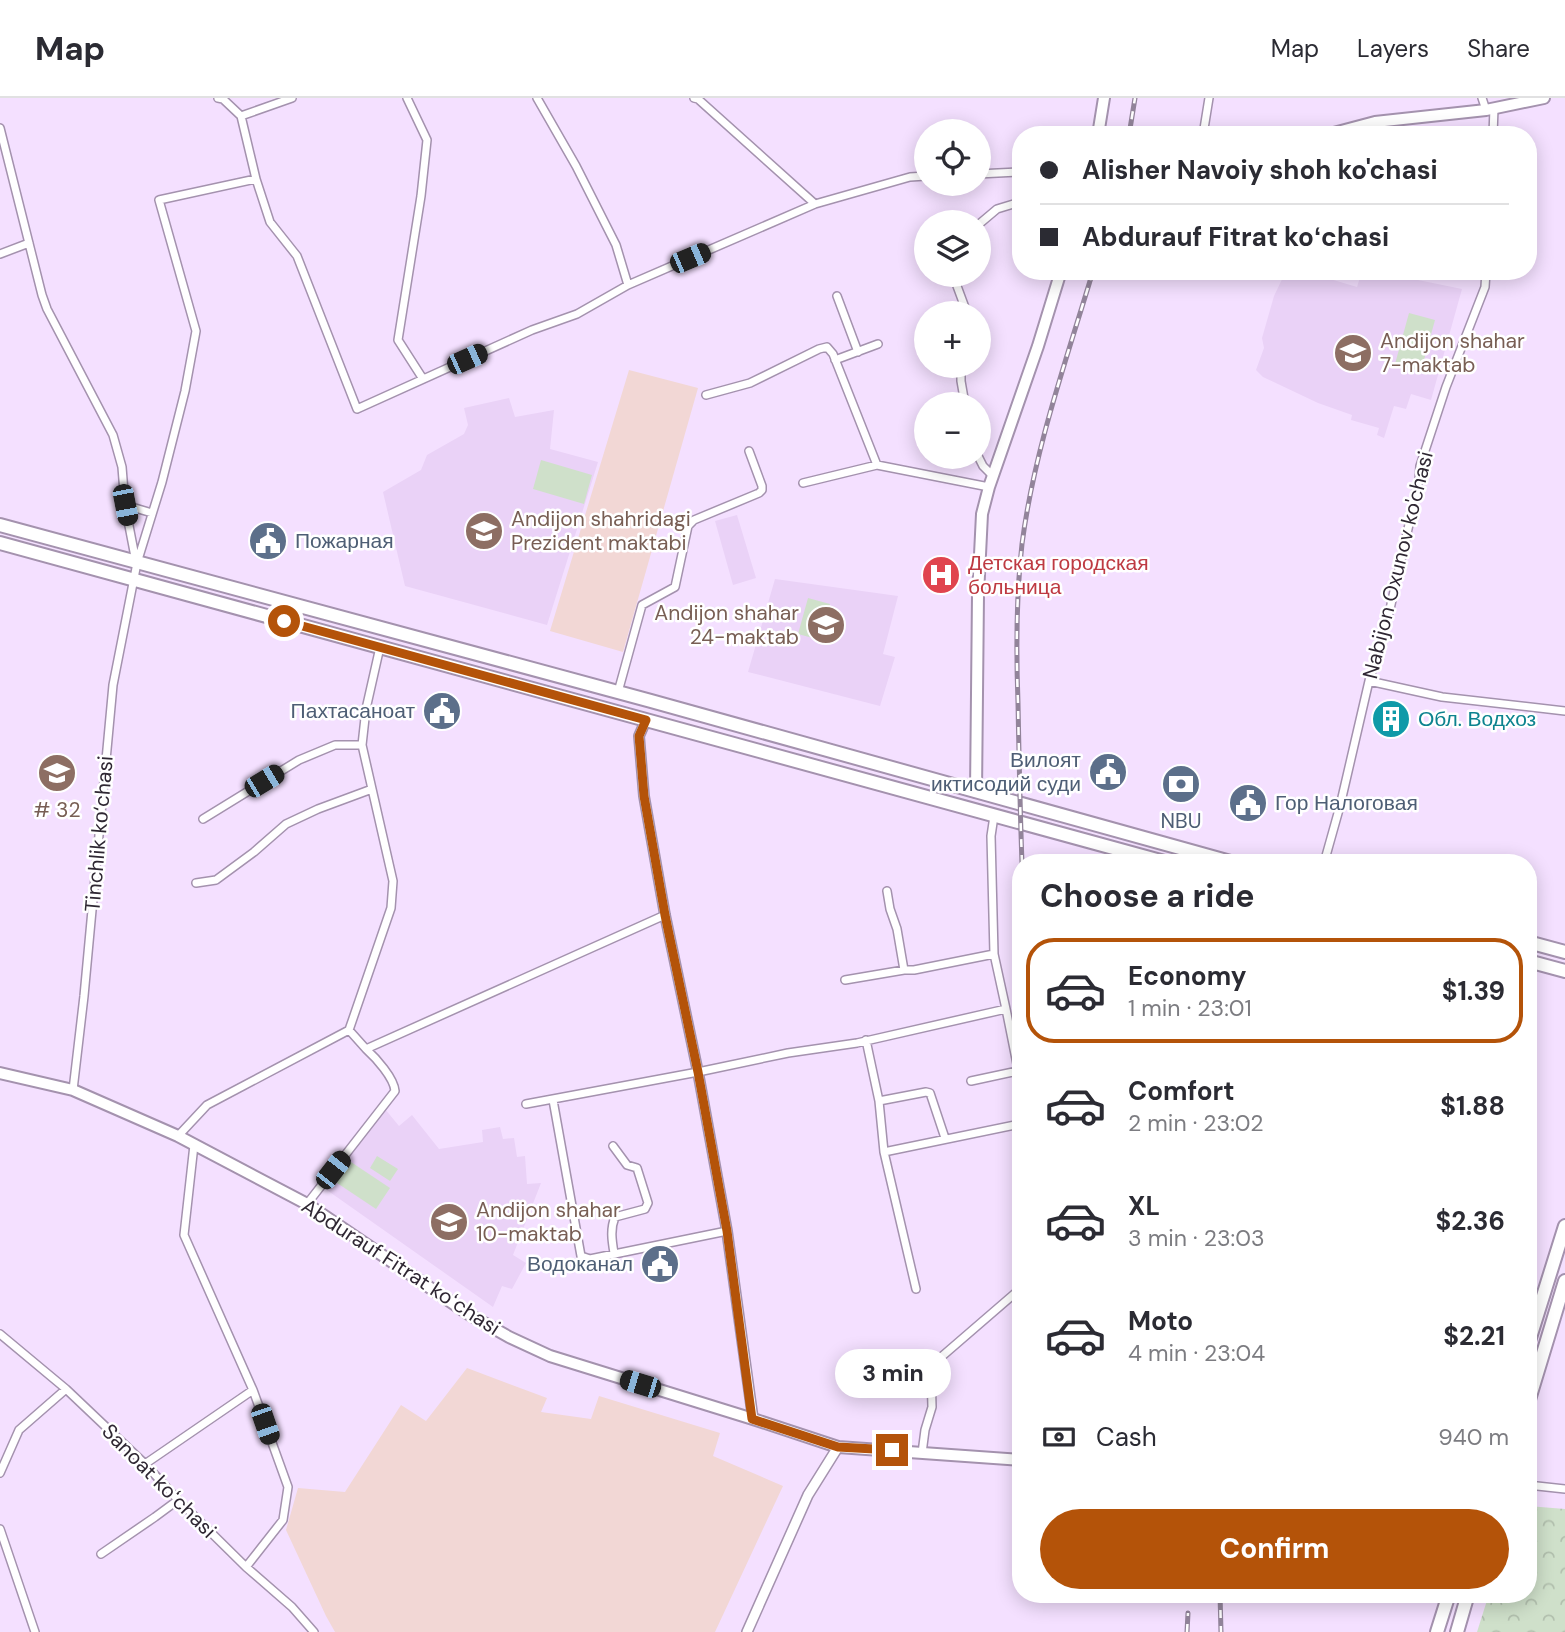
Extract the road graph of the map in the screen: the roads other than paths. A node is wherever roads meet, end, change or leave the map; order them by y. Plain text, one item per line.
1 (218, 98) edge
2 (292, 98) edge
3 (407, 98) edge
4 (537, 98) edge
5 (694, 98) edge
6 (1104, 98) edge
7 (1209, 98) edge
8 (1482, 98) edge
9 (1544, 98) edge
10 (1490, 109) junction
11 (240, 117) junction
12 (1099, 126) edge
13 (1204, 126) edge
14 (1360, 126) edge
15 (1492, 126) edge
16 (0, 128) edge
17 (1012, 172) edge
18 (991, 173) edge
19 (914, 177) edge
20 (256, 179) junction
21 (816, 204) junction
22 (1012, 204) edge
23 (991, 214) edge
24 (29, 243) junction
25 (0, 254) edge
26 (1058, 280) edge
27 (1485, 280) edge
28 (628, 285) junction
29 (837, 296) dead end
30 (878, 344) dead end
31 (858, 352) junction
32 (835, 360) junction
33 (424, 379) junction
34 (706, 395) dead end
35 (749, 451) dead end
36 (877, 465) junction
37 (985, 469) edge
38 (991, 481) junction
39 (803, 483) dead end
40 (125, 505) junction
41 (152, 513) junction
42 (0, 525) edge
43 (0, 543) edge
44 (136, 563) junction
45 (133, 580) junction
46 (238, 589) junction
47 (265, 596) junction
48 (234, 607) junction
49 (260, 615) junction
50 (380, 647) junction
51 (450, 648) junction
52 (445, 665) junction
53 (1369, 681) junction
54 (618, 692) junction
55 (651, 701) junction
56 (1565, 711) edge
57 (646, 720) junction
58 (769, 734) junction
59 (362, 745) junction
60 (763, 752) junction
61 (372, 789) junction
62 (976, 792) junction
63 (994, 816) junction
64 (203, 819) dead end
65 (1114, 854) edge
66 (1201, 854) edge
67 (1327, 854) edge
68 (196, 883) dead end
69 (887, 891) dead end
70 (665, 915) junction
71 (1537, 944) edge
72 (1565, 952) edge
73 (994, 954) junction
74 (1537, 963) edge
75 (904, 970) junction
76 (1565, 971) edge
77 (845, 980) dead end
78 (1006, 1009) junction
79 (349, 1030) junction
80 (1012, 1039) edge
81 (866, 1040) junction
82 (366, 1049) junction
83 (698, 1072) junction
84 (0, 1073) edge
85 (1012, 1076) edge
86 (971, 1082) dead end
87 (74, 1090) junction
88 (553, 1100) junction
89 (879, 1101) junction
90 (526, 1104) dead end
91 (1012, 1125) edge
92 (178, 1136) junction
93 (945, 1138) junction
94 (194, 1145) junction
95 (613, 1146) dead end
96 (884, 1152) junction
97 (307, 1204) junction
98 (1565, 1226) edge
99 (727, 1231) junction
100 (614, 1253) junction
101 (1565, 1281) edge
102 (916, 1289) dead end
103 (1012, 1296) edge
104 (1537, 1315) edge
105 (0, 1334) edge
106 (1537, 1373) edge
107 (66, 1389) junction
108 (253, 1390) junction
109 (752, 1419) junction
110 (838, 1447) junction
111 (922, 1453) junction
112 (1012, 1459) edge
113 (145, 1464) junction
114 (0, 1473) edge
115 (1537, 1486) edge
116 (1565, 1489) edge
117 (178, 1500) junction
118 (0, 1529) edge
119 (101, 1554) dead end
120 (246, 1567) junction
121 (1446, 1603) edge
122 (1465, 1603) edge
123 (35, 1632) edge
124 (314, 1632) edge
125 (747, 1632) edge
126 (1437, 1632) edge
127 (1457, 1632) edge

1 - 11 street
2 - 11 street
3 - 33 street
4 - 28 street
5 - 21 street
6 - 12 main road
7 - 13 street
8 - 10 street
9 - 10 main road
10 - 14 main road
10 - 15 street
11 - 20 street
16 - 24 street
17 - 18 street
19 - 21 street
20 - 33 street
20 - 41 street
21 - 28 street
22 - 23 street
24 - 25 street
24 - 40 street
26 - 38 main road
27 - 53 street, Nabijon Oxunov ko'chasi
28 - 33 street
29 - 31 street
30 - 31 street
31 - 32 street
32 - 34 street
32 - 36 street
35 - 54 street
36 - 38 street
36 - 39 street
37 - 38 street
38 - 62 main road
40 - 41 street
40 - 44 street
41 - 44 street
42 - 44 main road
43 - 45 main road
44 - 45 street, Tinchlik kо‘chasi
44 - 46 main road
45 - 48 main road
45 - 87 street, Tinchlik kо‘chasi
46 - 47 main road
46 - 48 main road
47 - 49 main road
47 - 51 main road
48 - 49 main road
49 - 50 main road
50 - 52 main road
50 - 59 street
51 - 52 main road
51 - 54 main road
52 - 57 main road
53 - 56 street
53 - 67 street, Nabijon Oxunov ko'chasi
54 - 55 main road
55 - 57 main road
55 - 58 main road
57 - 60 main road
57 - 70 street
58 - 60 main road
58 - 62 main road
59 - 61 street
59 - 64 street
60 - 63 main road
61 - 68 street
61 - 79 street
62 - 66 main road
63 - 65 main road
63 - 73 street
69 - 75 street
70 - 82 street
70 - 83 street
71 - 72 main road
73 - 75 street
73 - 78 street
74 - 76 main road
75 - 77 street
78 - 80 street
78 - 81 street
79 - 82 street
79 - 92 street
81 - 83 street
81 - 89 street
82 - 97 street
83 - 88 street
83 - 99 street
84 - 87 main road, Abdurauf Fitrat koʻchasi
85 - 86 street
87 - 92 main road, Abdurauf Fitrat koʻchasi
88 - 90 street
88 - 100 street
89 - 93 street
89 - 96 street
91 - 93 street
92 - 94 main road, Abdurauf Fitrat koʻchasi
93 - 96 street
94 - 97 main road, Abdurauf Fitrat koʻchasi
94 - 108 street
95 - 100 street
96 - 102 street
97 - 109 main road, Abdurauf Fitrat koʻchasi
98 - 104 main road
99 - 100 street
99 - 109 street
101 - 106 main road
103 - 111 street
105 - 107 street, Sanoat koʻchasi
107 - 113 street, Sanoat koʻchasi
107 - 114 street
108 - 113 street
108 - 120 street
109 - 110 main road, Abdurauf Fitrat koʻchasi
110 - 111 main road, Abdurauf Fitrat koʻchasi
110 - 125 street
111 - 112 main road, Abdurauf Fitrat koʻchasi
113 - 117 street, Sanoat koʻchasi
115 - 116 street
117 - 119 street
117 - 120 street, Sanoat koʻchasi
118 - 123 street
120 - 124 street, Sanoat koʻchasi
121 - 126 main road
122 - 127 main road

